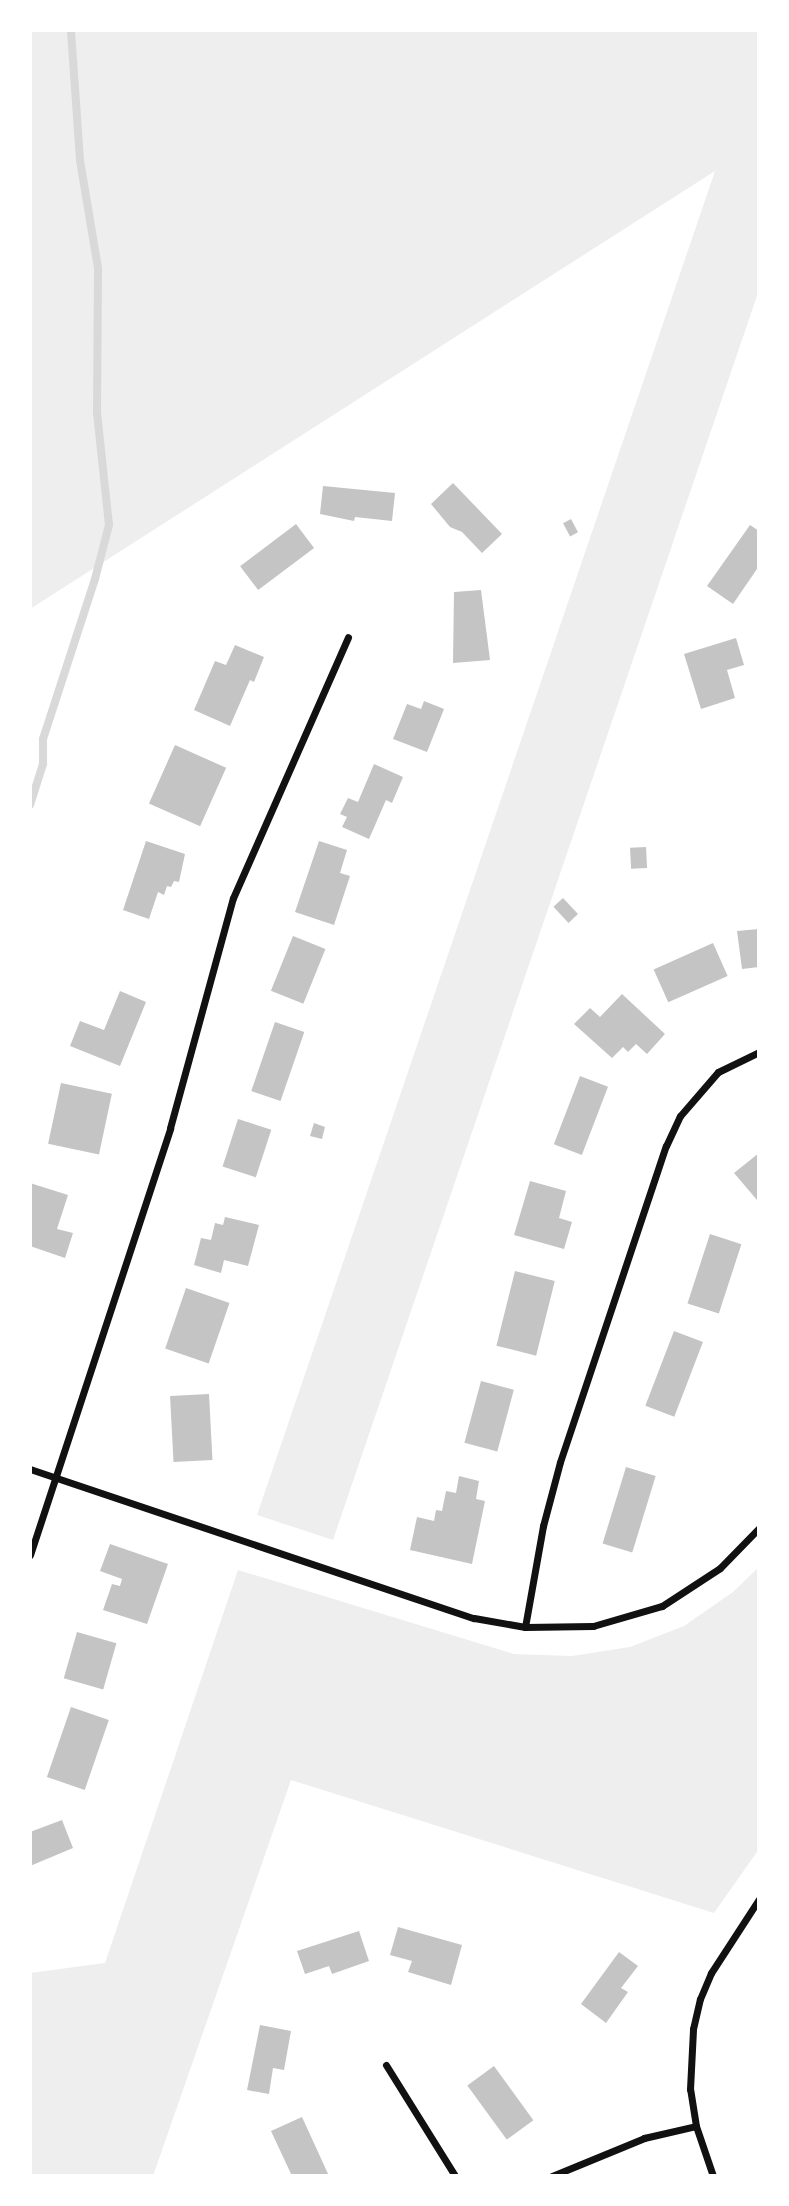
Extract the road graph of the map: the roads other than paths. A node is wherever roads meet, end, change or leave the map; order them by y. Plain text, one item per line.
1 (348, 637) dead end
2 (759, 1052) edge
3 (30, 1469) edge
4 (56, 1478) junction
5 (759, 1528) edge
6 (30, 1555) edge
7 (525, 1627) junction
8 (759, 1899) edge
9 (386, 2065) dead end
10 (696, 2126) junction
11 (455, 2176) edge
12 (552, 2176) edge
13 (713, 2176) edge

1 - 4 street
2 - 7 street
3 - 4 street
4 - 6 street
4 - 7 street
5 - 7 street
8 - 10 street
9 - 11 street
10 - 12 street
10 - 13 street

